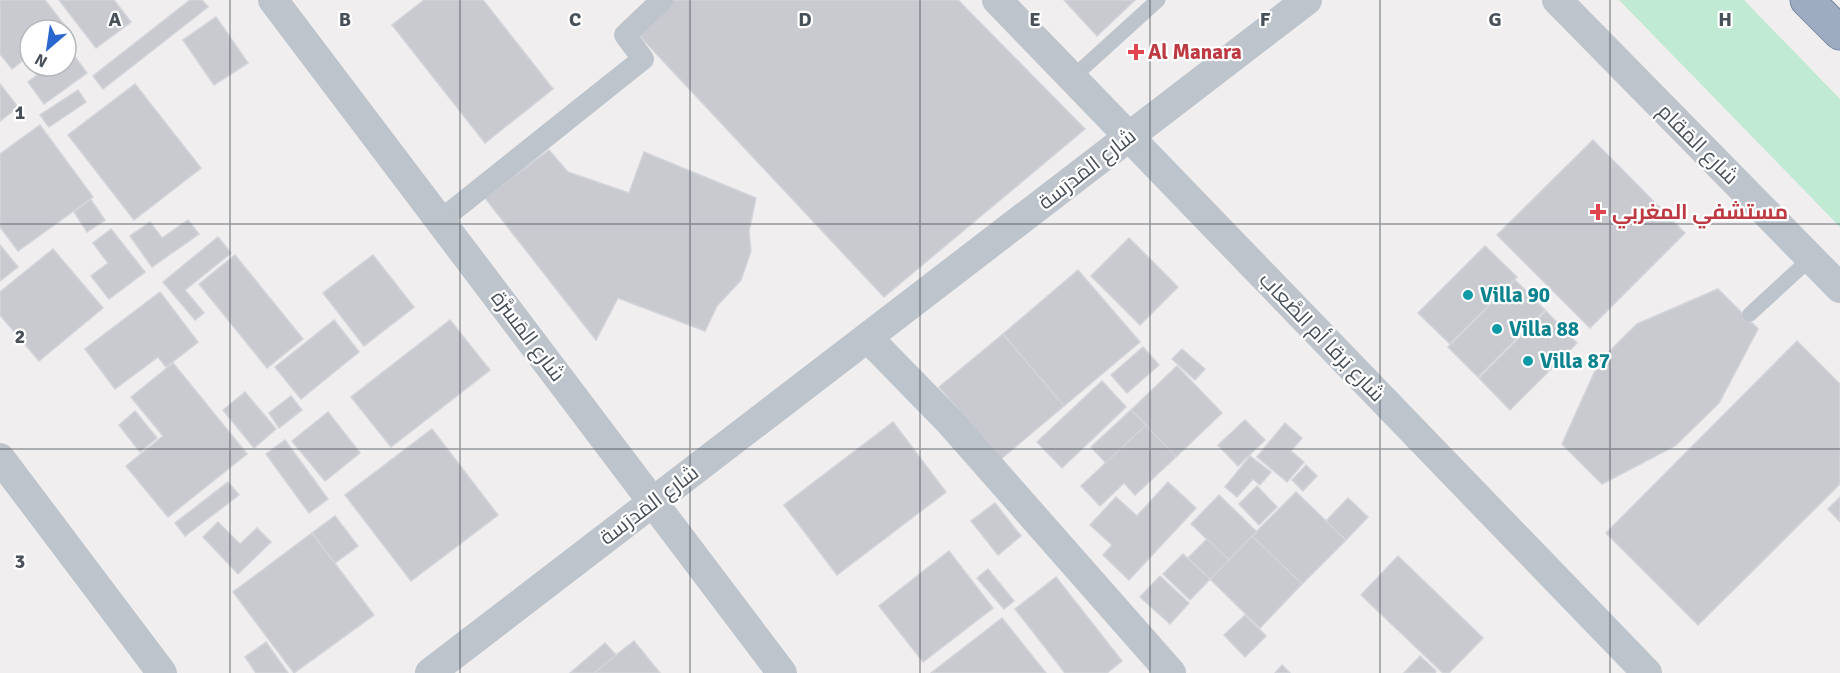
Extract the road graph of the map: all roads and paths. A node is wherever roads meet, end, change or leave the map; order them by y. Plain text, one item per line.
1 (273, 0) edge
2 (662, 0) edge
3 (997, 0) edge
4 (1158, 0) edge
5 (1307, 0) edge
6 (1557, 0) edge
7 (1808, 0) edge
8 (1840, 33) edge
9 (1072, 78) junction
10 (1129, 136) junction
11 (441, 220) junction
12 (1811, 258) junction
13 (1840, 288) edge
14 (1750, 314) dead end
15 (868, 338) junction
16 (0, 458) edge
17 (652, 502) junction
18 (1163, 663) edge
19 (162, 673) edge
20 (430, 673) edge
21 (782, 673) edge
22 (1647, 673) edge

1 - 11 street, شارع المَسرَّة
2 - 11 street
3 - 9 street, شارع بَرقا أم الصَّعاب
4 - 9 lane
5 - 10 street, شارع المَدرَسة
6 - 12 street, شارع المَقام
7 - 8 highway
9 - 10 street, شارع بَرقا أم الصَّعاب
10 - 15 street, شارع المَدرَسة
10 - 22 street, شارع بَرقا أم الصَّعاب
11 - 17 street, شارع المَسرَّة
12 - 13 street, شارع المَقام
12 - 14 lane
15 - 17 street, شارع المَدرَسة
15 - 18 street
16 - 19 street
17 - 20 street, شارع المَدرَسة
17 - 21 street, شارع المَسرَّة

